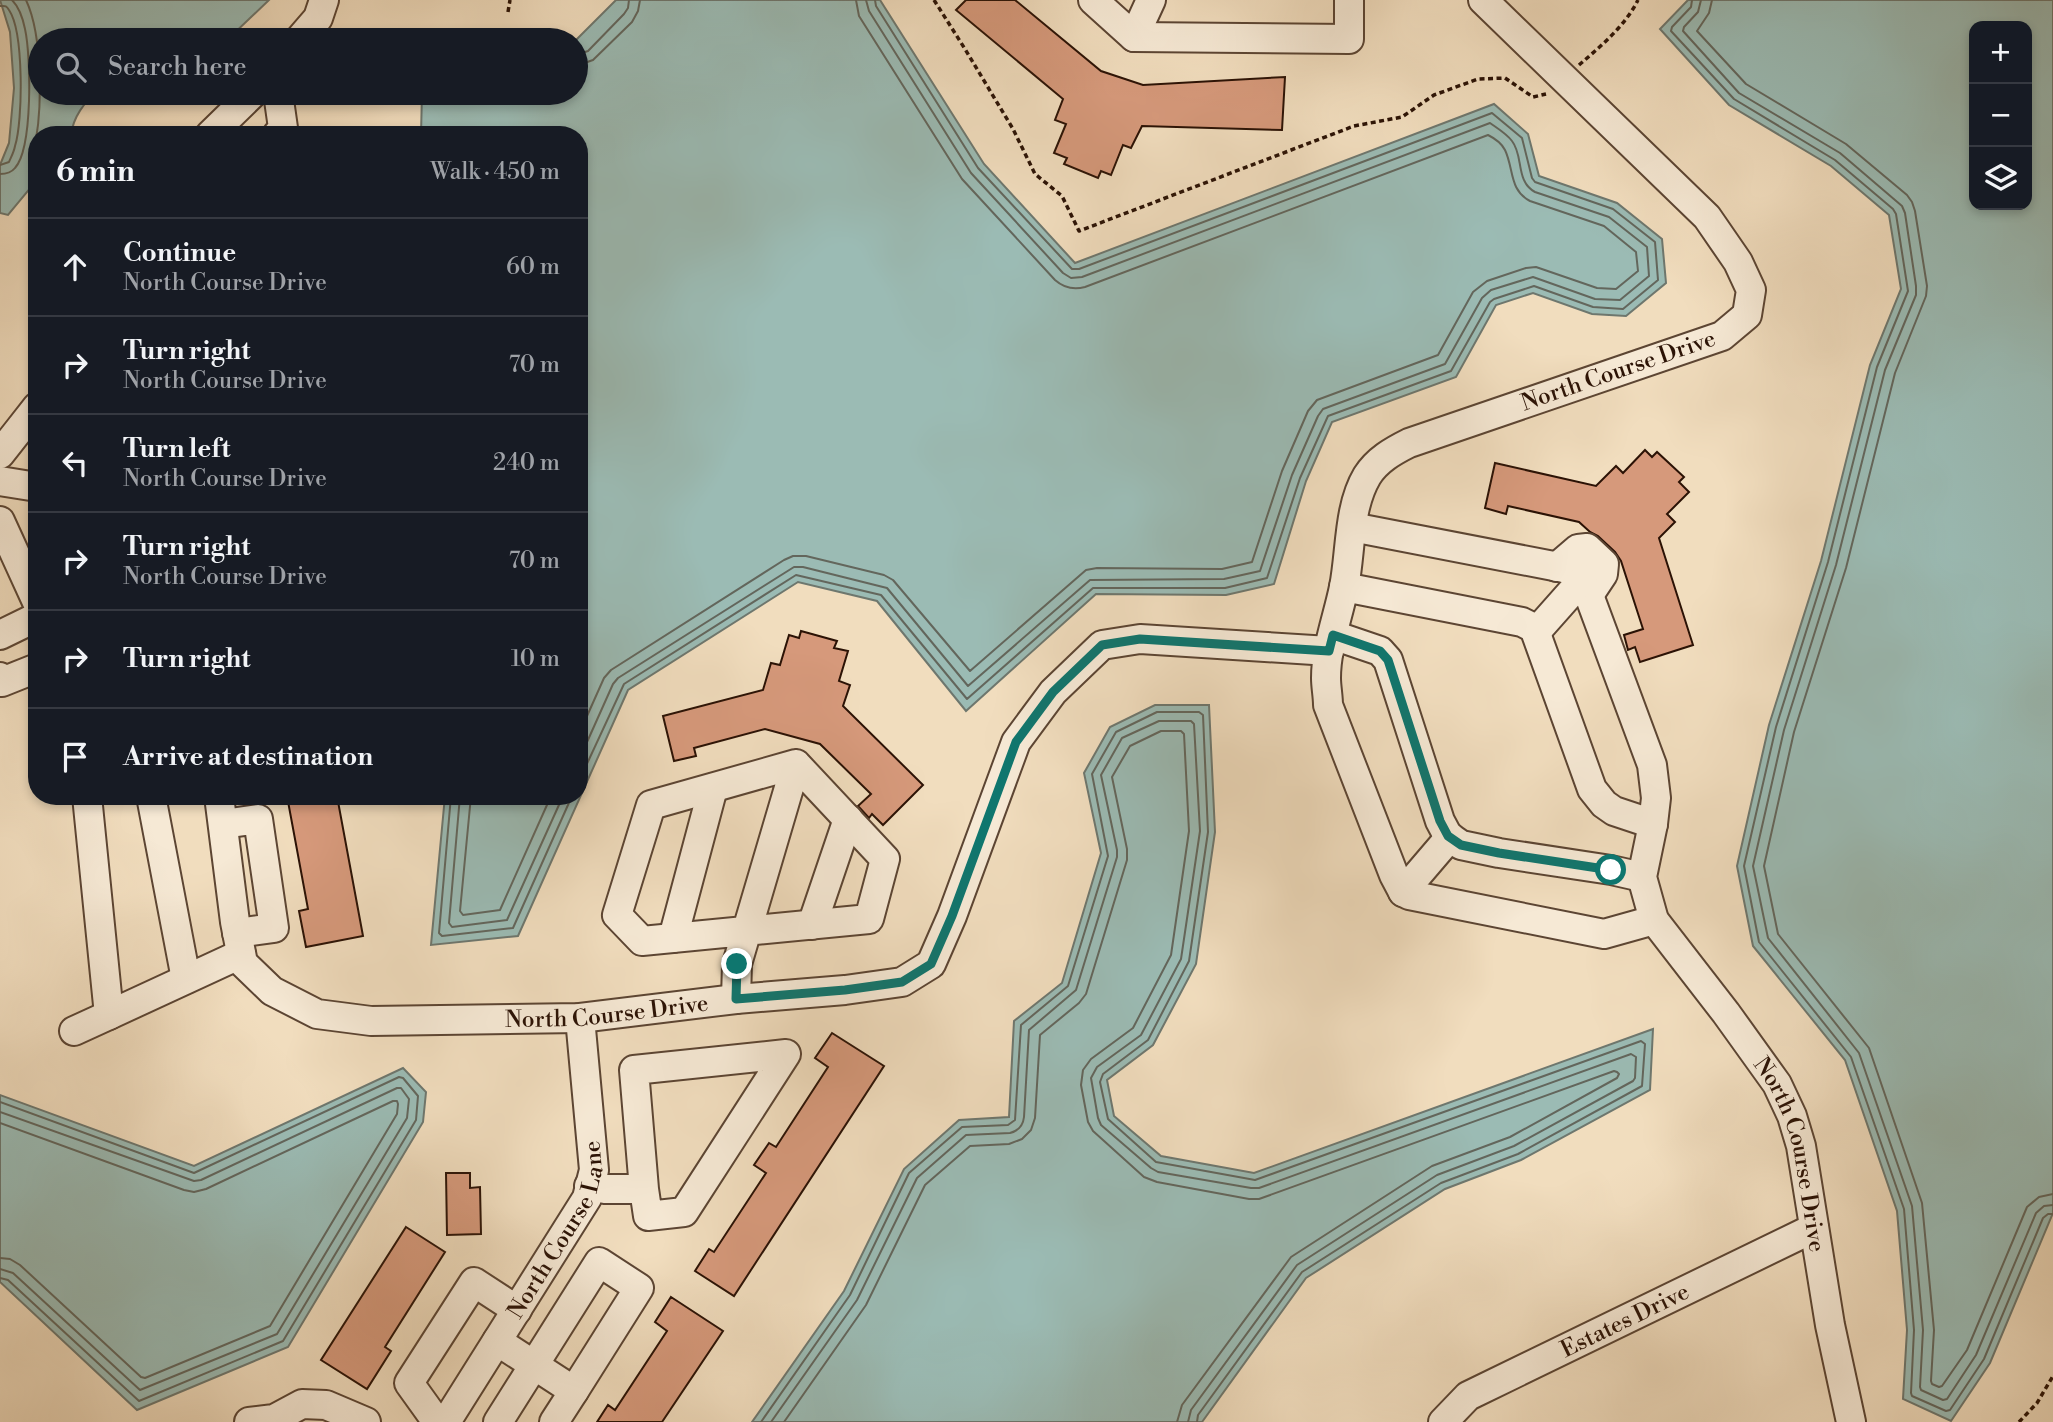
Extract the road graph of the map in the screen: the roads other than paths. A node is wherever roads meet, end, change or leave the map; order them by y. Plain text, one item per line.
1 (324, 0) edge
2 (1093, 0) edge
3 (1151, 0) edge
4 (1349, 0) edge
5 (1483, 0) edge
6 (309, 28) edge
7 (1135, 37) junction
8 (241, 105) edge
9 (280, 105) edge
10 (219, 126) edge
11 (283, 126) edge
12 (28, 418) edge
13 (0, 454) edge
14 (0, 481) edge
15 (28, 486) edge
16 (0, 521) edge
17 (1352, 527) junction
18 (25, 551) edge
19 (1344, 587) junction
20 (1586, 587) junction
21 (28, 621) edge
22 (1536, 632) junction
23 (0, 635) edge
24 (1331, 643) junction
25 (28, 672) edge
26 (0, 677) edge
27 (796, 764) junction
28 (713, 788) junction
29 (88, 805) edge
30 (153, 805) edge
31 (220, 805) edge
32 (848, 819) junction
33 (223, 824) junction
34 (1653, 824) junction
35 (1450, 837) junction
36 (1643, 877) junction
37 (1403, 892) junction
38 (1654, 920) junction
39 (812, 925) junction
40 (747, 932) junction
41 (673, 939) junction
42 (239, 944) junction
43 (186, 979) junction
44 (736, 999) junction
45 (109, 1015) junction
46 (580, 1018) junction
47 (74, 1031) dead end
48 (590, 1186) junction
49 (644, 1189) junction
50 (1814, 1228) junction
51 (517, 1310) junction
52 (497, 1341) junction
53 (535, 1364) junction
54 (574, 1391) junction
55 (355, 1420) edge
56 (249, 1422) edge
57 (437, 1422) edge
58 (446, 1422) edge
59 (498, 1422) edge
60 (554, 1422) edge
61 (1443, 1422) edge
62 (1851, 1422) edge

1 - 6 street
2 - 7 street
3 - 7 street
4 - 7 street
5 - 17 street, North Course Drive
8 - 10 street
9 - 11 street
12 - 13 street
14 - 15 street
16 - 18 street
17 - 19 street, North Course Drive
17 - 20 street
19 - 22 street
19 - 24 street, North Course Drive
20 - 22 street
20 - 34 street
21 - 23 street
22 - 34 street
24 - 35 street, North Course Drive
24 - 37 street, North Course Drive
24 - 44 street, North Course Drive
25 - 26 street
27 - 28 street
27 - 32 street
27 - 40 street
28 - 41 street
28 - 41 street
29 - 45 street
30 - 43 street
31 - 33 street
32 - 39 street
32 - 39 street
33 - 42 street
33 - 42 street
34 - 36 street
35 - 36 street
35 - 37 street
36 - 38 street, North Course Drive
37 - 38 street
38 - 50 street, North Course Drive
39 - 40 street
40 - 41 street
40 - 44 street
42 - 43 street
42 - 46 street, North Course Drive
43 - 45 street
44 - 46 street, North Course Drive
45 - 47 street
46 - 48 street, North Course Lane
48 - 49 street
48 - 51 street, North Course Lane
49 - 49 street
50 - 61 street, Estates Drive
50 - 62 street, North Course Drive
51 - 52 street, North Course Lane
51 - 57 street
52 - 53 street
52 - 58 street, North Course Lane
53 - 54 street
53 - 54 street
53 - 59 street
54 - 60 street
55 - 56 street

